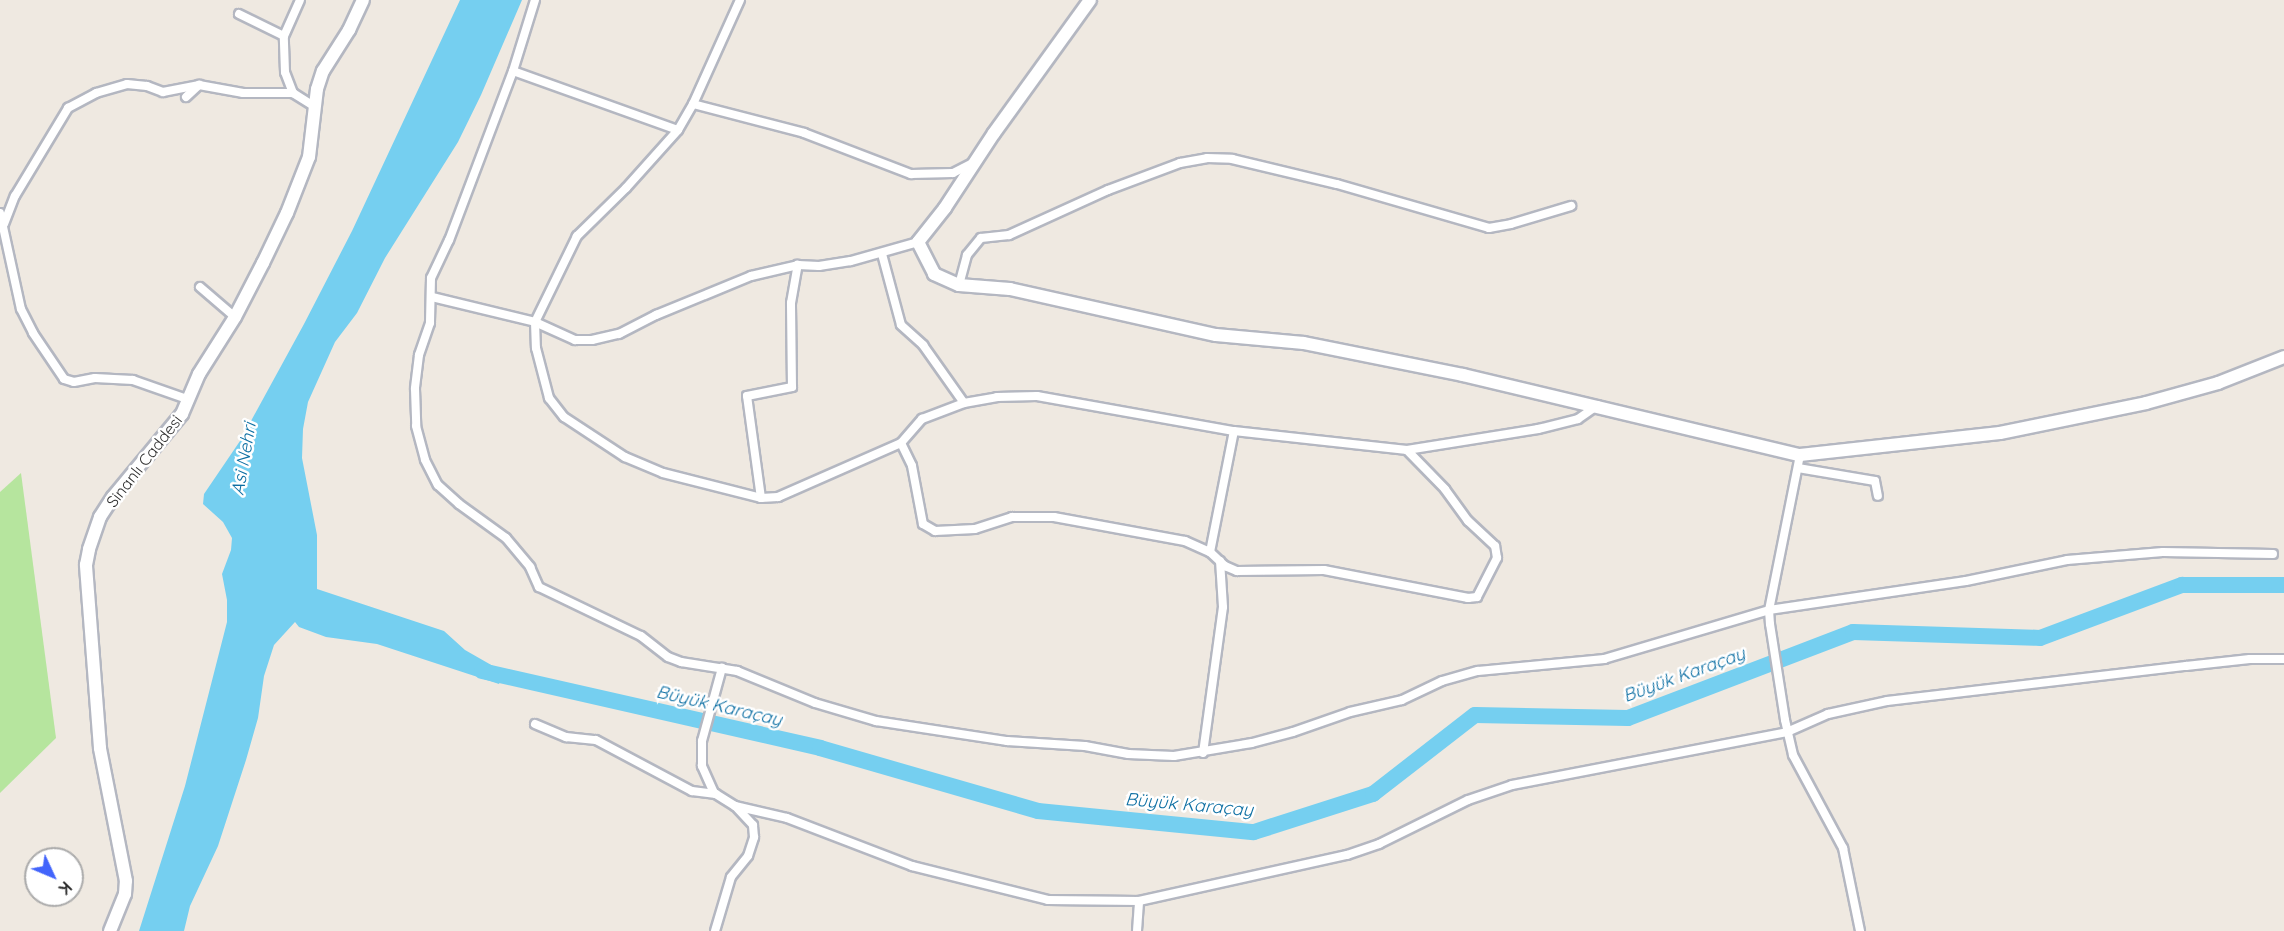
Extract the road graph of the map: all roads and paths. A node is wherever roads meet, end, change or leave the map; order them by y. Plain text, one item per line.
1 (300, 0) edge
2 (363, 0) edge
3 (535, 0) edge
4 (740, 0) edge
5 (1090, 0) edge
6 (239, 14) dead end
7 (284, 36) junction
8 (513, 71) junction
9 (199, 85) junction
10 (293, 93) junction
11 (186, 97) dead end
12 (693, 104) junction
13 (315, 107) junction
14 (678, 130) junction
15 (974, 162) junction
16 (1571, 206) dead end
17 (0, 213) edge
18 (4, 224) junction
19 (918, 243) junction
20 (882, 254) junction
21 (798, 265) junction
22 (959, 285) junction
23 (200, 287) dead end
24 (432, 297) junction
25 (235, 317) junction
26 (535, 322) junction
27 (2284, 357) edge
28 (187, 399) junction
29 (964, 403) junction
30 (1598, 405) junction
31 (1234, 431) junction
32 (901, 443) junction
33 (1407, 450) junction
34 (1799, 461) junction
35 (1878, 496) dead end
36 (761, 498) junction
37 (1210, 552) junction
38 (2273, 554) dead end
39 (1220, 561) junction
40 (1769, 610) junction
41 (2284, 660) edge
42 (722, 668) junction
43 (535, 724) dead end
44 (1787, 732) junction
45 (1203, 753) junction
46 (716, 794) junction
47 (735, 806) junction
48 (1139, 901) junction
49 (110, 931) edge
50 (715, 931) edge
51 (1137, 931) edge
52 (1860, 931) edge

1 - 7 street
2 - 13 street, Sinanlı Caddesi
3 - 8 street
4 - 12 street
5 - 15 street
6 - 7 street
7 - 10 street
8 - 14 street
8 - 24 street
9 - 10 street
9 - 11 street
9 - 18 street
10 - 13 street
12 - 14 street
12 - 15 street
13 - 25 street, Sinanlı Caddesi
14 - 26 street
15 - 19 street
16 - 22 street
17 - 18 street
18 - 28 street
19 - 20 street
19 - 22 street
20 - 21 street
20 - 29 street
21 - 26 street
21 - 36 street
22 - 30 street
23 - 25 street
24 - 26 street
24 - 42 street
25 - 28 street, Sinanlı Caddesi
26 - 36 street
27 - 34 street
28 - 49 street, Sinanlı Caddesi
29 - 31 street
29 - 32 street
30 - 33 street
30 - 34 street
31 - 33 street
31 - 37 street
32 - 36 street
32 - 37 street
33 - 39 street
34 - 35 street
34 - 40 street
37 - 39 street
38 - 40 street
39 - 45 street
40 - 44 street
40 - 45 street
41 - 44 street
42 - 45 street
42 - 46 street
43 - 46 street
44 - 48 street
44 - 52 street
46 - 47 street
47 - 48 street
47 - 50 street
48 - 51 street

